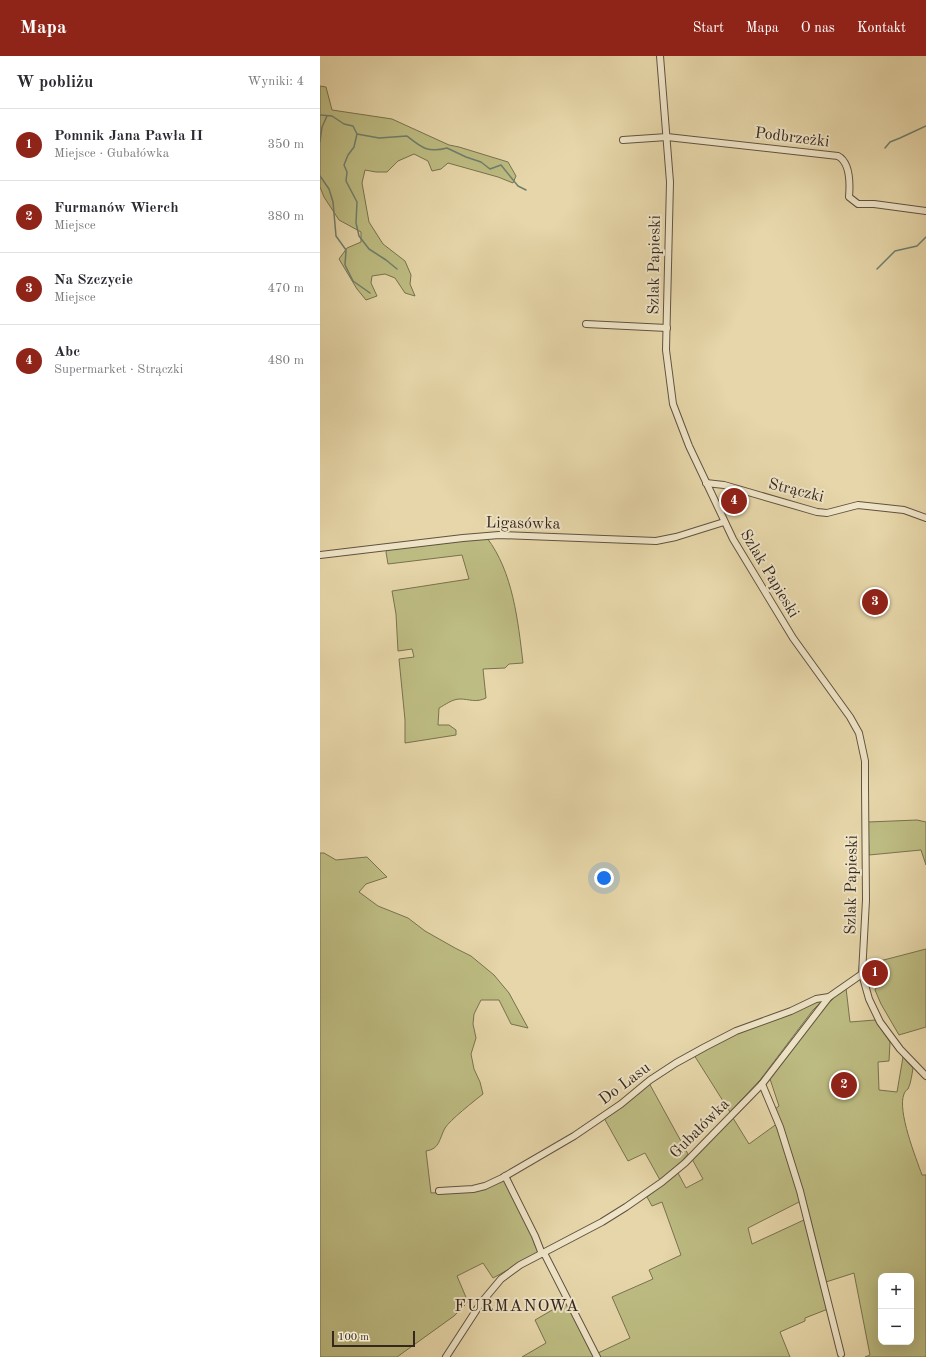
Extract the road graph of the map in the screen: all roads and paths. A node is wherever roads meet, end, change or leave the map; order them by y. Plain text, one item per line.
1 (660, 56) edge
2 (667, 137) junction
3 (623, 140) dead end
4 (926, 211) edge
5 (586, 324) dead end
6 (667, 328) junction
7 (706, 483) junction
8 (926, 518) edge
9 (724, 522) junction
10 (320, 555) edge
11 (862, 974) junction
12 (829, 997) junction
13 (926, 1076) edge
14 (762, 1084) junction
15 (505, 1176) junction
16 (439, 1191) dead end
17 (543, 1254) junction
18 (841, 1354) dead end
19 (446, 1357) edge
20 (597, 1357) edge

1 - 2 street, Szlak Papieski
2 - 3 street, Podbrzeżki
2 - 4 street, Podbrzeżki
2 - 6 street, Szlak Papieski
5 - 6 street
6 - 7 street, Szlak Papieski
7 - 8 street, Strączki
7 - 9 street, Szlak Papieski
9 - 10 street, Ligasówka
9 - 11 street, Szlak Papieski
11 - 12 street, Gubałówka
11 - 13 street
12 - 14 street, Gubałówka
12 - 15 street, Do Lasu
14 - 17 street, Gubałówka
14 - 18 street
15 - 16 street, Do Lasu
15 - 17 street
17 - 19 street, Gubałówka
17 - 20 street

